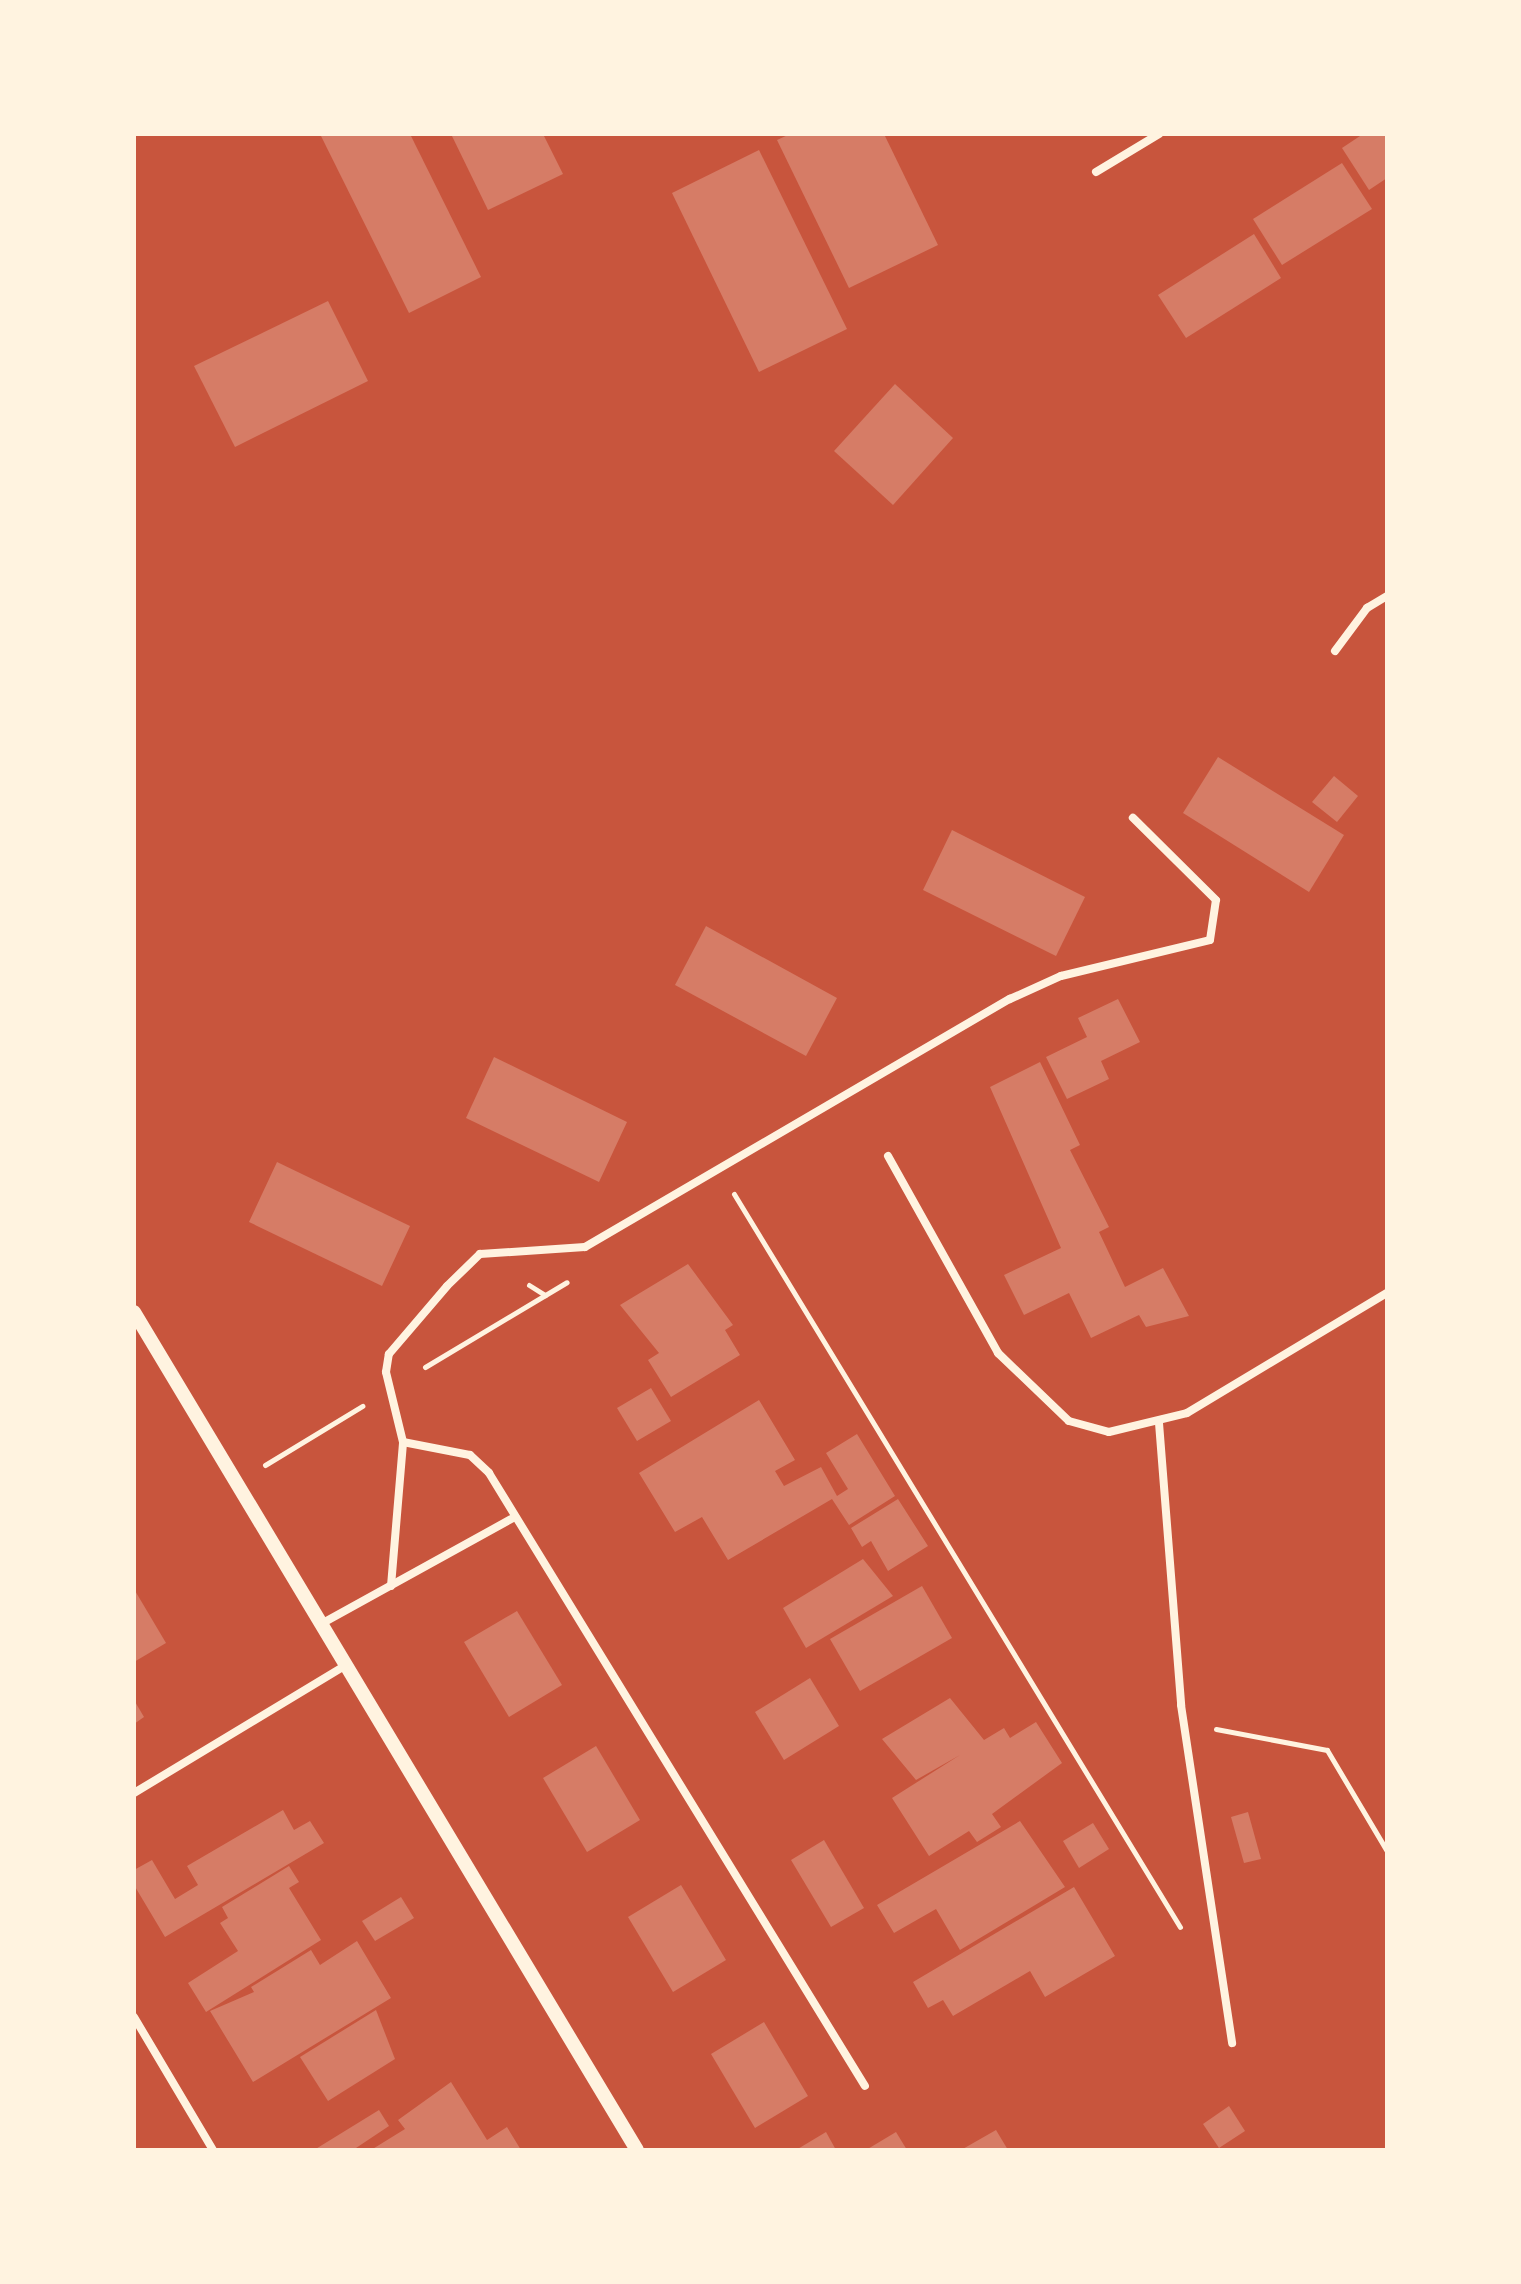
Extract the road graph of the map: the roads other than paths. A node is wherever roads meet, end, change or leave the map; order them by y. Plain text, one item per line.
1 (1159, 134) edge
2 (1096, 172) dead end
3 (1387, 596) edge
4 (1335, 651) dead end
5 (1133, 818) dead end
6 (888, 1156) dead end
7 (1387, 1293) edge
8 (134, 1312) edge
9 (1159, 1423) junction
10 (403, 1442) junction
11 (515, 1517) junction
12 (391, 1586) junction
13 (321, 1624) junction
14 (346, 1665) junction
15 (134, 1793) edge
16 (134, 2017) edge
17 (1232, 2043) dead end
18 (865, 2086) dead end
19 (213, 2150) edge
20 (637, 2150) edge

1 - 2 street
3 - 4 street
5 - 10 street
6 - 9 street
7 - 9 street
8 - 13 street
9 - 17 street
10 - 11 street
10 - 12 street
11 - 12 street
11 - 18 street
12 - 13 street
13 - 14 street
14 - 15 street
14 - 20 street
16 - 19 street

